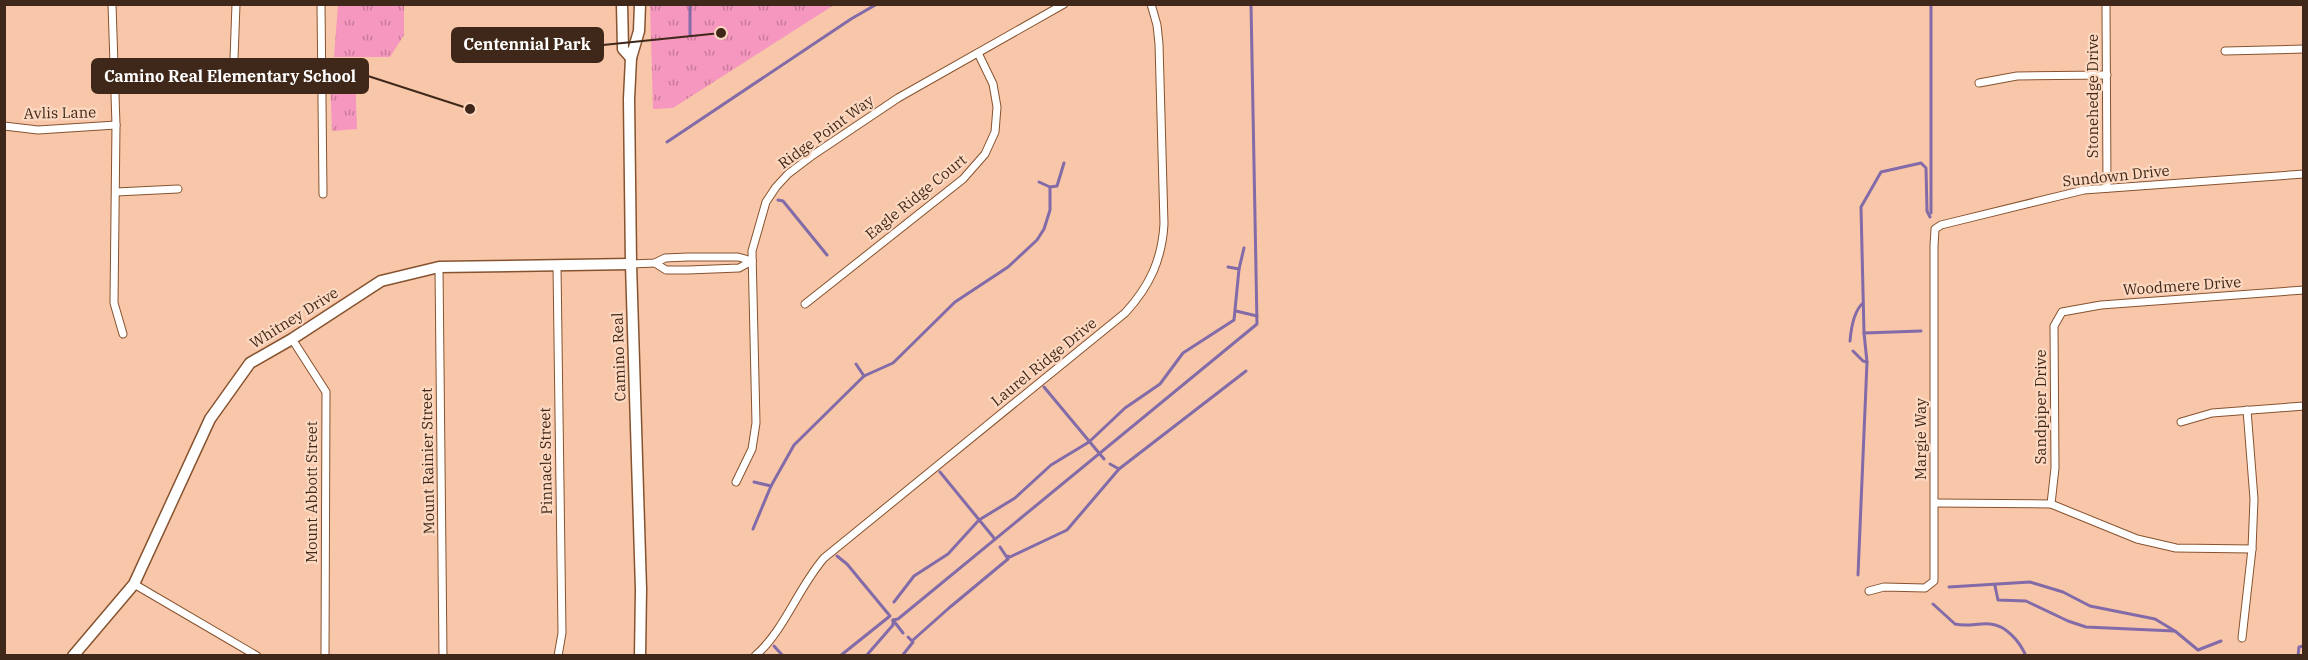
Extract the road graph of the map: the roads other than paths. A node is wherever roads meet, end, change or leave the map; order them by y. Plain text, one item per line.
1 (112, 4) edge
2 (236, 4) edge
3 (321, 4) edge
4 (622, 4) edge
5 (640, 4) edge
6 (1064, 4) edge
7 (1151, 4) edge
8 (2106, 4) edge
9 (2304, 49) edge
10 (2225, 51) dead end
11 (978, 54) junction
12 (631, 58) junction
13 (234, 59) dead end
14 (2107, 75) junction
15 (1979, 83) dead end
16 (116, 125) junction
17 (4, 126) edge
18 (2304, 174) edge
19 (2107, 188) junction
20 (178, 189) dead end
21 (116, 192) junction
22 (323, 195) dead end
23 (1935, 229) joint
24 (688, 257) junction
25 (752, 261) junction
26 (655, 263) junction
27 (631, 264) junction
28 (558, 266) junction
29 (439, 267) junction
30 (688, 270) junction
31 (2304, 290) edge
32 (806, 304) dead end
33 (2062, 312) joint
34 (123, 334) dead end
35 (292, 339) junction
36 (2304, 406) edge
37 (2247, 410) junction
38 (2181, 422) dead end
39 (736, 482) dead end
40 (1935, 503) junction
41 (2051, 504) junction
42 (2252, 549) junction
43 (134, 584) junction
44 (1869, 591) dead end
45 (2241, 638) dead end
46 (247, 653) edge
47 (73, 656) edge
48 (257, 656) edge
49 (325, 656) edge
50 (444, 656) edge
51 (558, 656) edge
52 (640, 656) edge
53 (755, 656) edge

1 - 16 street
2 - 13 street
3 - 22 street
4 - 12 street, Camino Real
5 - 12 street, Camino Real
6 - 11 street, Ridge Point Way
7 - 53 street, Laurel Ridge Drive
8 - 14 street, Stonehedge Drive
9 - 10 street
11 - 25 street, Ridge Point Way
11 - 32 street, Eagle Ridge Court
12 - 27 street, Camino Real
14 - 15 street
14 - 19 street, Stonehedge Drive
16 - 17 street, Avlis Lane
16 - 21 street
18 - 19 street, Sundown Drive
19 - 23 street, Sundown Drive
20 - 21 street
21 - 34 street
23 - 40 street, Margie Way
24 - 25 street, Whitney Drive
24 - 26 street, Whitney Drive
24 - 30 street
25 - 30 street, Whitney Drive
25 - 39 street, Ridge Point Way
26 - 27 street, Whitney Drive
26 - 30 street, Whitney Drive
27 - 28 street, Whitney Drive
27 - 52 street, Camino Real
28 - 29 street, Whitney Drive
28 - 51 street, Pinnacle Street
29 - 35 street, Whitney Drive
29 - 50 street, Mount Rainier Street
31 - 33 street, Woodmere Drive
33 - 41 street, Sandpiper Drive
35 - 43 street, Whitney Drive
35 - 49 street, Mount Abbott Street
36 - 37 street
37 - 38 street
37 - 42 street
40 - 41 street
40 - 44 street, Margie Way
41 - 42 street
42 - 45 street
43 - 46 street
43 - 47 street, Whitney Drive
46 - 48 street

